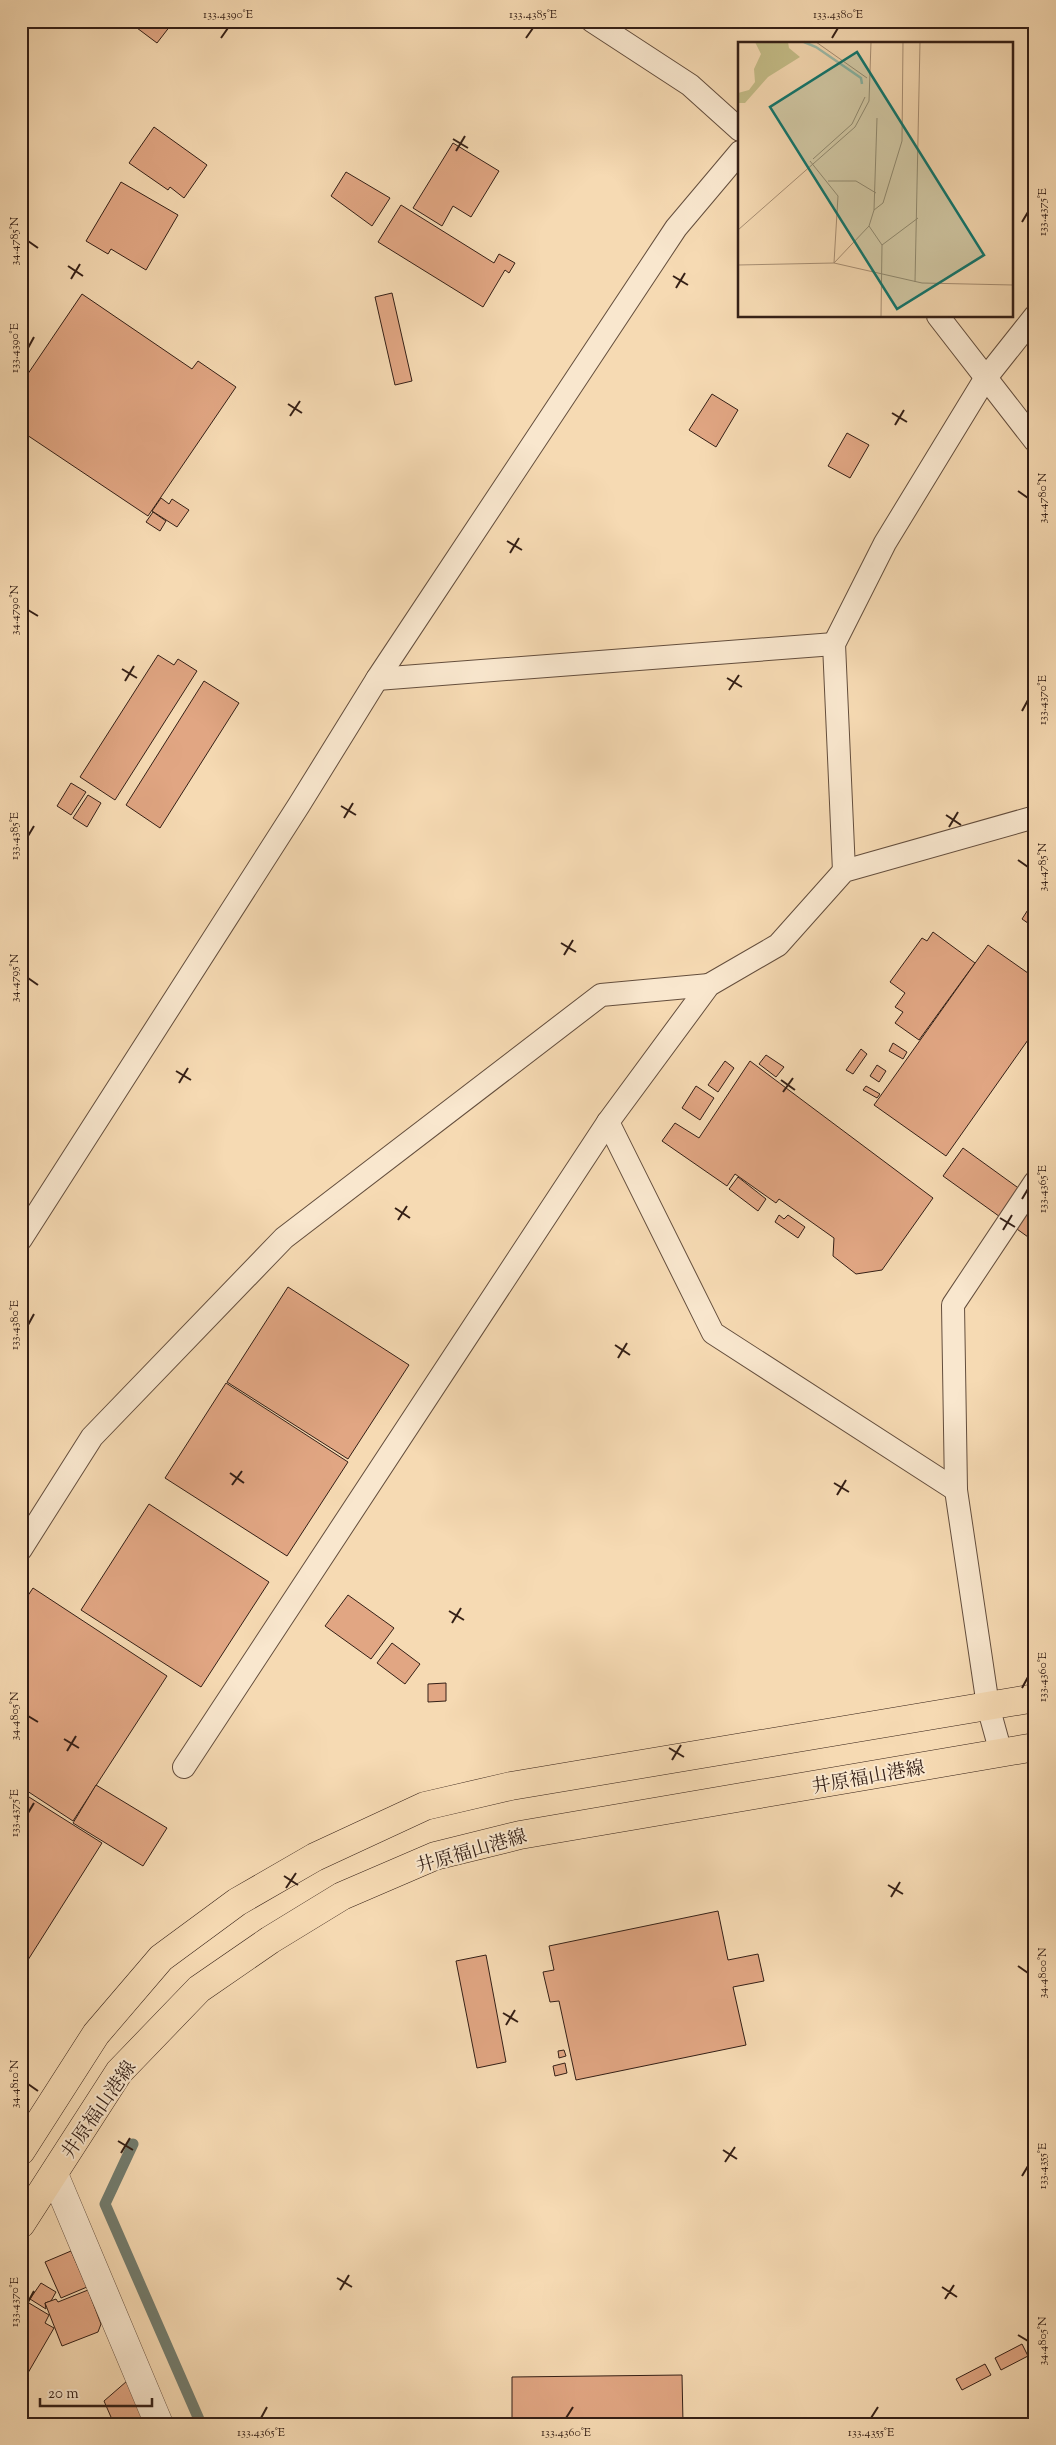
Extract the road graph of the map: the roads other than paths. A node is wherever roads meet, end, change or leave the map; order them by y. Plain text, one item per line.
1 (592, 21) edge
2 (738, 128) edge
3 (738, 154) edge
4 (1035, 316) edge
5 (939, 318) edge
6 (985, 379) junction
7 (1035, 441) edge
8 (834, 644) junction
9 (377, 678) junction
10 (1035, 817) edge
11 (844, 871) junction
12 (709, 985) junction
13 (608, 1122) junction
14 (1035, 1182) edge
15 (21, 1239) edge
16 (956, 1490) junction
17 (21, 1548) edge
18 (1035, 1698) edge
19 (988, 1706) junction
20 (1035, 1747) edge
21 (1001, 1753) junction
22 (184, 1767) dead end
23 (21, 2151) edge
24 (54, 2174) junction
25 (21, 2224) edge
26 (159, 2424) edge

1 - 2 lane
3 - 9 lane
4 - 6 lane
5 - 6 lane
6 - 7 lane
6 - 8 lane
8 - 9 lane
8 - 11 lane
9 - 15 lane
10 - 11 lane
11 - 12 lane
12 - 13 lane
12 - 17 lane
13 - 16 lane
13 - 22 lane
14 - 16 lane
16 - 19 lane
18 - 19 main road
19 - 21 lane
19 - 23 main road
20 - 21 main road, 井原福山港線
21 - 24 main road, 井原福山港線
24 - 25 main road, 井原福山港線
24 - 26 street

